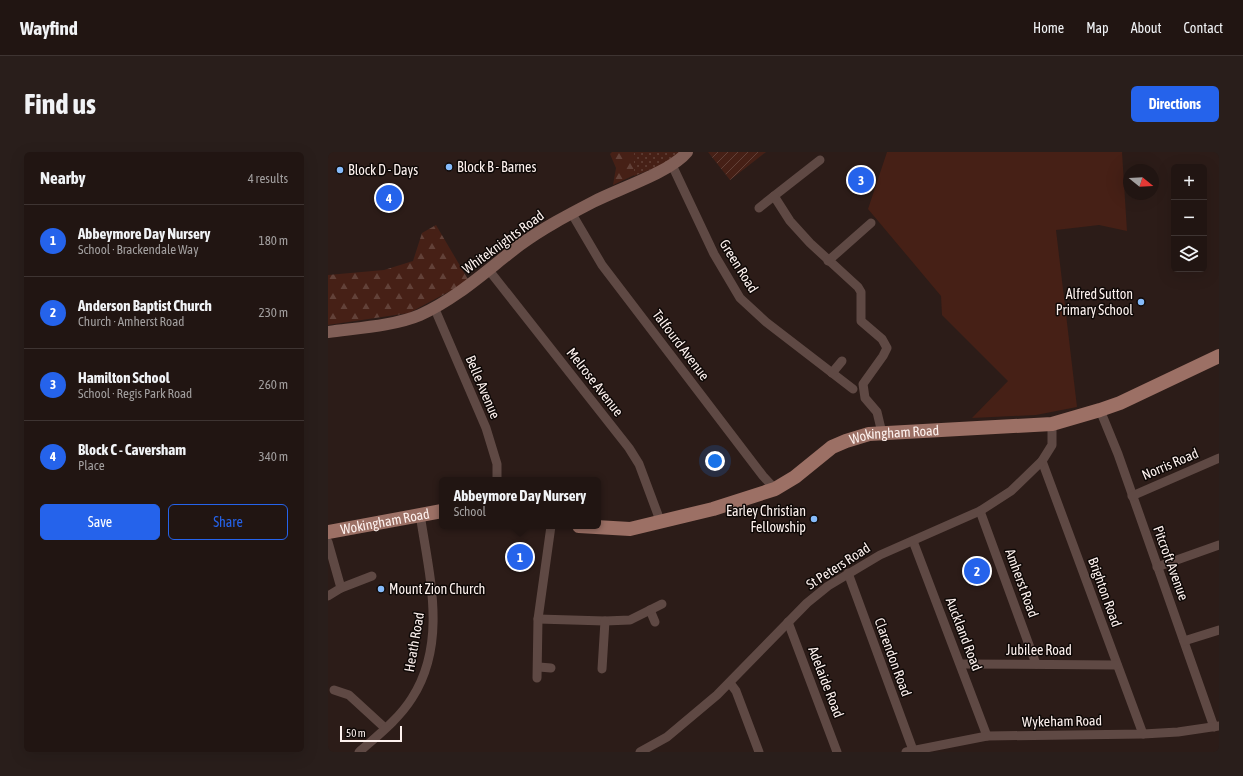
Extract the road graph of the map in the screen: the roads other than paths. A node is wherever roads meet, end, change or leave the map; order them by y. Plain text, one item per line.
1 (687, 152) edge
2 (820, 160) dead end
3 (672, 165) junction
4 (774, 196) junction
5 (760, 208) dead end
6 (572, 214) junction
7 (872, 223) dead end
8 (828, 261) junction
9 (488, 269) junction
10 (434, 307) junction
11 (328, 332) edge
12 (1219, 356) edge
13 (842, 361) dead end
14 (832, 373) junction
15 (853, 389) dead end
16 (1100, 410) junction
17 (1052, 424) junction
18 (882, 433) junction
19 (1219, 458) edge
20 (1042, 461) junction
21 (497, 477) edge
22 (775, 489) junction
23 (1132, 496) junction
24 (980, 511) junction
25 (439, 512) edge
26 (420, 514) junction
27 (661, 523) junction
28 (601, 528) edge
29 (551, 529) edge
30 (328, 532) edge
31 (913, 541) junction
32 (328, 542) edge
33 (1219, 545) edge
34 (1157, 567) junction
35 (848, 573) junction
36 (372, 576) dead end
37 (342, 588) junction
38 (328, 596) edge
39 (662, 604) dead end
40 (650, 610) junction
41 (538, 618) junction
42 (605, 621) junction
43 (655, 622) dead end
44 (788, 622) junction
45 (1219, 630) edge
46 (1184, 641) junction
47 (961, 664) junction
48 (1036, 664) junction
49 (1117, 665) junction
50 (539, 667) junction
51 (552, 668) dead end
52 (602, 669) dead end
53 (538, 678) dead end
54 (730, 682) junction
55 (334, 690) dead end
56 (1217, 726) edge
57 (385, 728) junction
58 (1143, 734) junction
59 (987, 736) junction
60 (909, 751) edge
61 (359, 752) edge
62 (640, 752) edge
63 (758, 752) edge
64 (837, 752) edge

1 - 3 street, Whiteknights Road
2 - 4 street
3 - 6 street, Whiteknights Road
3 - 14 street, Green Road
4 - 5 street
4 - 8 street
6 - 9 street, Whiteknights Road
6 - 22 street, Talfourd Avenue
7 - 8 street
8 - 18 street
9 - 10 street, Whiteknights Road
9 - 27 street, Melrose Avenue
10 - 11 street, Whiteknights Road
10 - 21 street, Belle Avenue
12 - 16 main road, Wokingham Road
13 - 14 street
14 - 15 street, Green Road
16 - 17 main road, Wokingham Road
16 - 23 street, Pitcroft Avenue
17 - 18 main road, Wokingham Road
17 - 20 street, St Peters Road
18 - 22 main road, Wokingham Road
19 - 23 street, Norris Road
20 - 24 street, St Peters Road
20 - 49 street, Brighton Road
22 - 27 main road, Wokingham Road
23 - 34 street, Pitcroft Avenue
24 - 31 street, St Peters Road
24 - 48 street, Amherst Road
25 - 26 main road, Wokingham Road
26 - 30 main road, Wokingham Road
26 - 57 street, Heath Road
27 - 28 main road, Wokingham Road
29 - 41 street
31 - 35 street, St Peters Road
31 - 47 street, Auckland Road
32 - 37 street
33 - 34 street
34 - 46 street, Pitcroft Avenue
35 - 44 street, St Peters Road
35 - 60 street, Clarendon Road
36 - 37 street
37 - 38 street
39 - 40 street
40 - 42 street
40 - 43 street
41 - 42 street
41 - 50 street
42 - 52 street
44 - 54 street, St Peters Road
44 - 64 street, Adelaide Road
45 - 46 street
46 - 56 street, Pitcroft Avenue
47 - 48 street, Jubilee Road
47 - 59 street, Auckland Road
48 - 49 street, Jubilee Road
49 - 58 street, Brighton Road
50 - 51 street
50 - 53 street
54 - 62 street, St Peters Road
54 - 63 street
55 - 57 street
56 - 58 street, Wykeham Road
57 - 61 street, Heath Road
58 - 59 street, Wykeham Road
59 - 60 street, Wykeham Road

